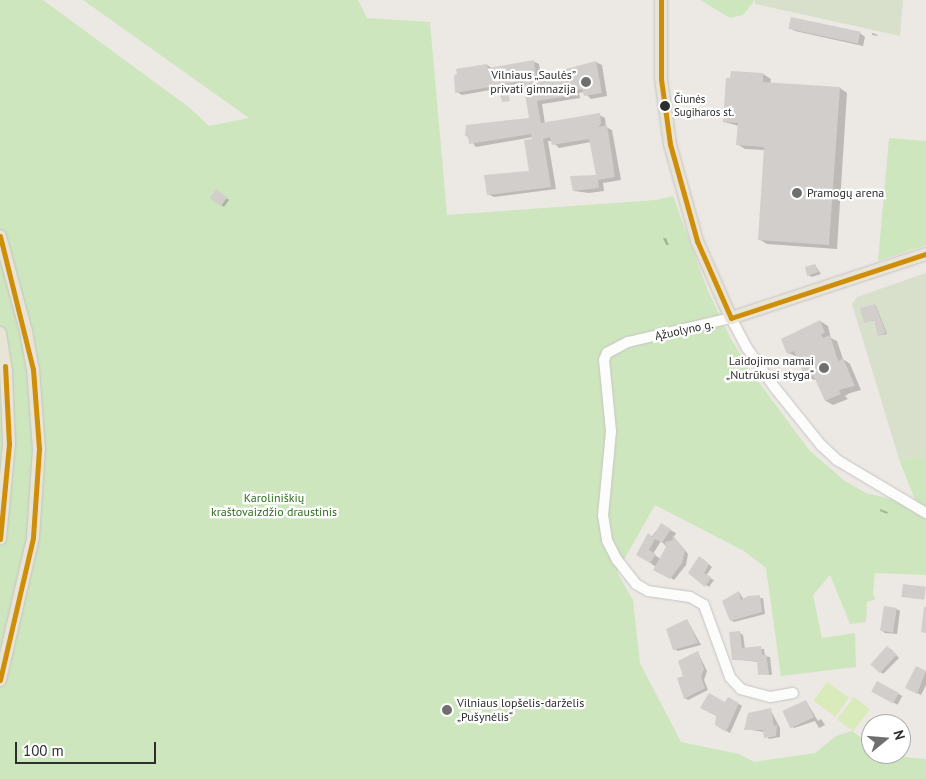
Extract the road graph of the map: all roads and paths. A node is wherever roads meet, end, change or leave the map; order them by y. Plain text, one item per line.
1 (661, 0) edge
2 (0, 236) edge
3 (926, 254) edge
4 (731, 318) junction
5 (0, 333) edge
6 (926, 513) edge
7 (0, 539) edge
8 (0, 680) edge
9 (793, 693) dead end

1 - 4 main road
2 - 8 main road
3 - 4 main road, Ąžuolyno g.
4 - 6 street
4 - 9 street, Ąžuolyno g.
5 - 7 main road

